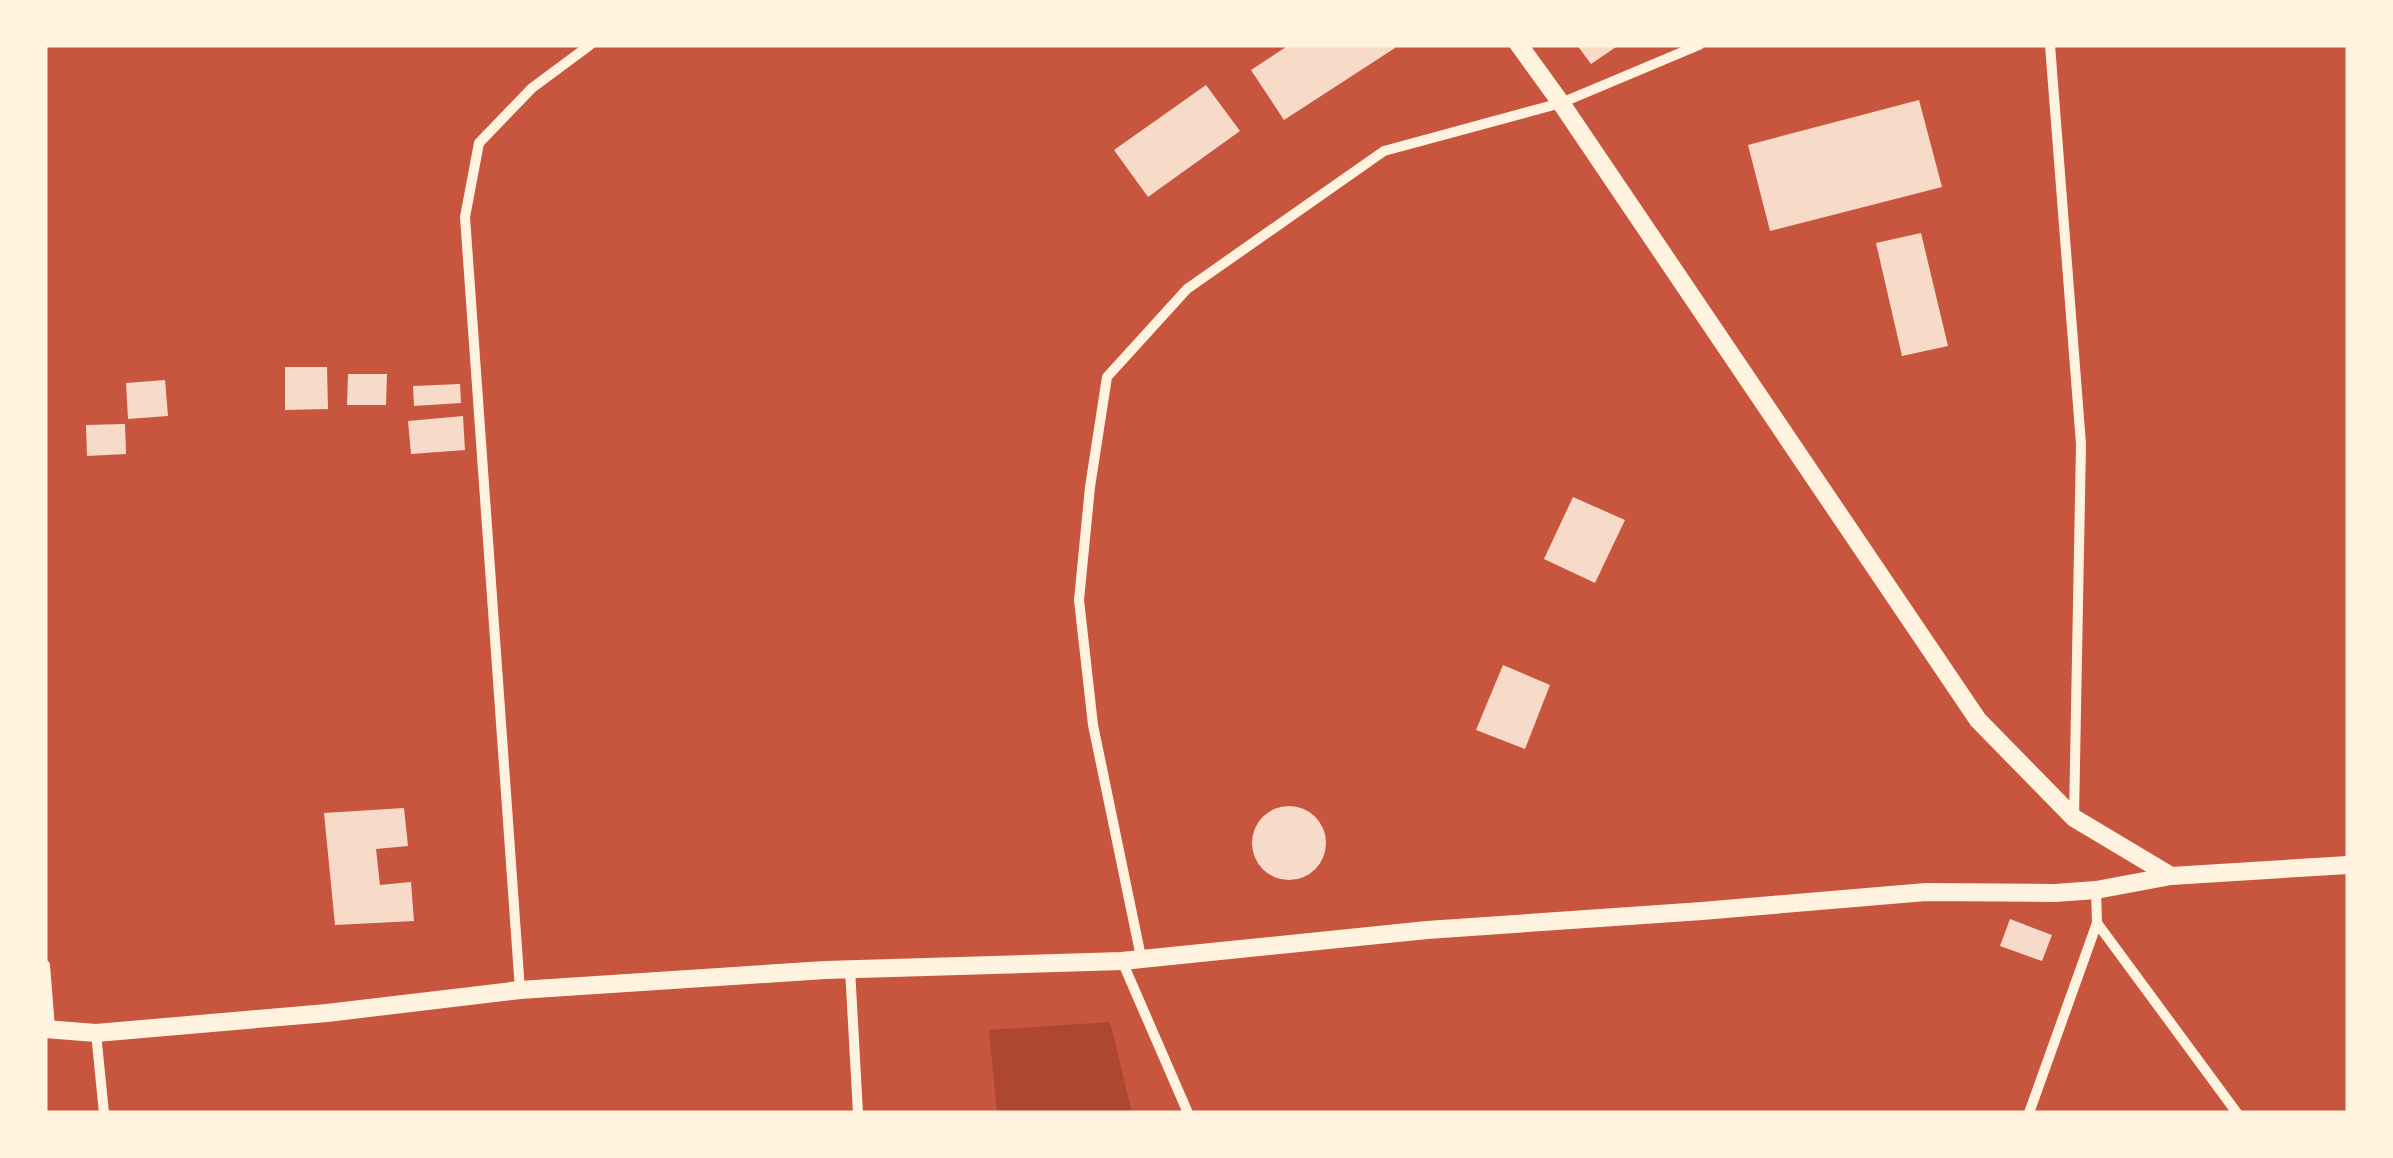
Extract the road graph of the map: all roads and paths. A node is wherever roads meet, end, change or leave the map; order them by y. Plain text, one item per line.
1 (590, 45) edge
2 (1519, 45) edge
3 (1699, 45) edge
4 (2050, 45) edge
5 (1561, 103) junction
6 (2074, 818) junction
7 (2348, 865) edge
8 (2172, 876) junction
9 (2096, 890) junction
10 (2097, 923) junction
11 (1132, 959) junction
12 (45, 965) edge
13 (850, 969) junction
14 (520, 990) junction
15 (48, 1028) edge
16 (96, 1032) junction
17 (104, 1113) edge
18 (858, 1113) edge
19 (1188, 1113) edge
20 (2029, 1113) edge
21 (2237, 1113) edge

1 - 14 street
2 - 5 street
3 - 5 street
4 - 6 street
5 - 6 street
5 - 11 street
6 - 8 street
7 - 8 street
8 - 9 street
9 - 10 street
9 - 11 street
10 - 20 street
10 - 21 street
11 - 13 street
11 - 19 street
12 - 15 street
13 - 14 street
13 - 18 street
14 - 16 street
15 - 16 street
16 - 17 street

